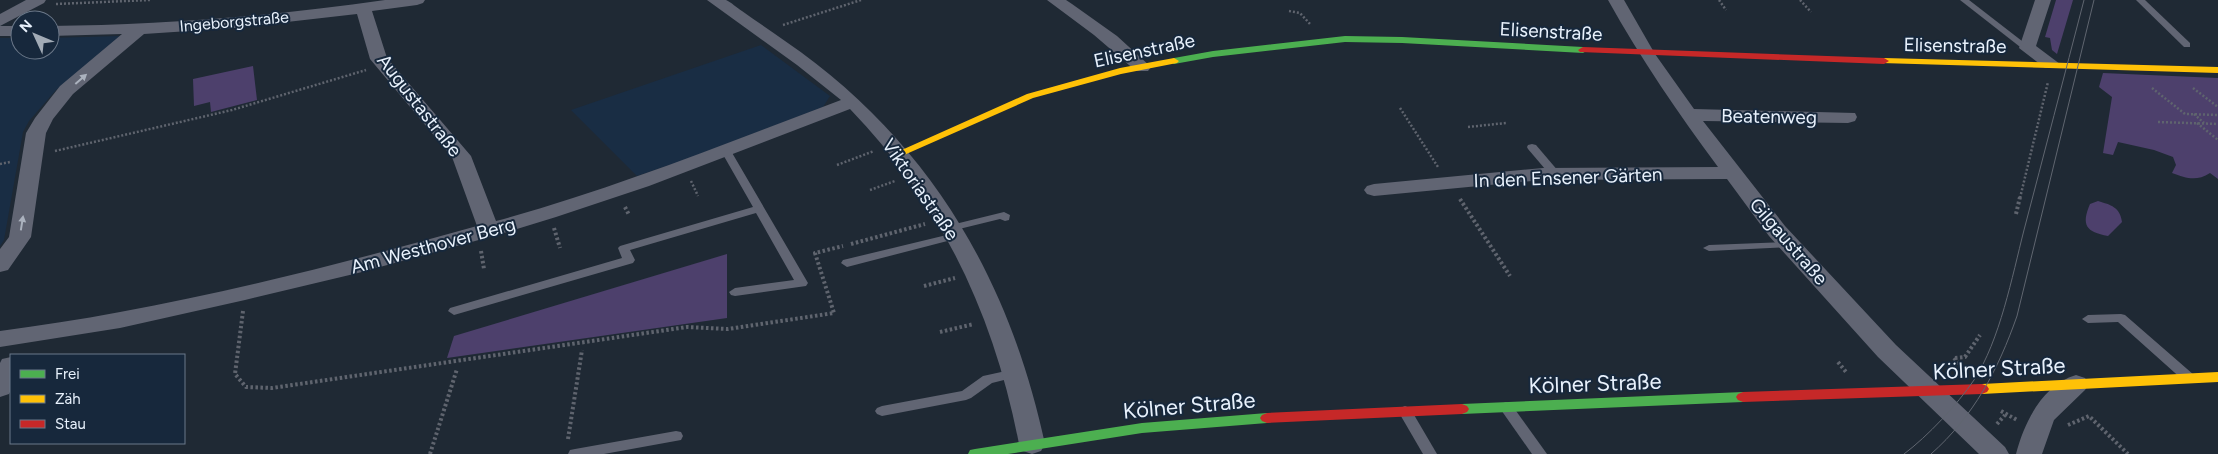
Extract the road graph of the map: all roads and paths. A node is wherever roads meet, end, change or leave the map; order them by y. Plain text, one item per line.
1 (150, 0) edge
2 (417, 0) edge
3 (715, 0) edge
4 (861, 0) edge
5 (1054, 0) edge
6 (1616, 0) edge
7 (1719, 0) edge
8 (1800, 0) edge
9 (1964, 0) edge
10 (2042, 0) edge
11 (2140, 0) edge
12 (34, 2) edge
13 (363, 8) junction
14 (1726, 10) dead end
15 (1288, 11) dead end
16 (1810, 12) dead end
17 (1303, 17) dead end
18 (0, 21) edge
19 (138, 30) junction
20 (60, 31) edge
21 (761, 32) junction
22 (2187, 45) dead end
23 (2027, 48) junction
24 (1647, 54) junction
25 (2051, 64) junction
26 (383, 65) junction
27 (1142, 67) junction
28 (2215, 67) edge
29 (2146, 83) dead end
30 (2188, 85) dead end
31 (853, 102) junction
32 (2218, 107) edge
33 (2194, 114) junction
34 (1690, 115) junction
35 (2218, 115) edge
36 (1848, 117) dead end
37 (2158, 122) dead end
38 (1506, 123) dead end
39 (2196, 123) junction
40 (2205, 123) junction
41 (2218, 124) edge
42 (1468, 127) dead end
43 (2218, 140) edge
44 (1532, 147) dead end
45 (896, 148) junction
46 (726, 151) junction
47 (32, 157) junction
48 (837, 165) dead end
49 (1733, 173) junction
50 (1555, 174) junction
51 (874, 188) dead end
52 (870, 190) dead end
53 (1374, 190) dead end
54 (759, 209) junction
55 (2016, 214) dead end
56 (1006, 218) dead end
57 (951, 228) junction
58 (489, 230) junction
59 (1789, 245) junction
60 (1708, 248) dead end
61 (847, 263) dead end
62 (0, 266) edge
63 (975, 273) junction
64 (924, 286) dead end
65 (735, 292) dead end
66 (245, 293) junction
67 (454, 311) dead end
68 (2088, 319) dead end
69 (995, 320) junction
70 (940, 332) dead end
71 (1980, 335) dead end
72 (0, 339) edge
73 (21, 345) edge
74 (582, 350) dead end
75 (1954, 358) dead end
76 (10, 367) edge
77 (457, 370) dead end
78 (1015, 373) junction
79 (2218, 377) edge
80 (2189, 378) junction
81 (2076, 384) junction
82 (0, 388) edge
83 (1931, 391) junction
84 (1505, 406) junction
85 (882, 411) dead end
86 (1404, 412) junction
87 (2005, 414) dead end
88 (2035, 428) junction
89 (676, 436) dead end
90 (1032, 444) junction
91 (571, 449) edge
92 (599, 452) edge
93 (430, 454) edge
94 (975, 454) edge
95 (1430, 454) edge
96 (1540, 454) edge
97 (1996, 454) edge
98 (2029, 454) edge
99 (2128, 454) edge

1 - 12 path
2 - 13 street, Ingeborgstraße
3 - 21 street, Viktoriastraße
4 - 21 path
5 - 27 street
6 - 24 street, Gilgaustraße
7 - 14 path
8 - 16 path
9 - 23 lane
10 - 23 street
11 - 22 lane
12 - 18 street
13 - 19 street, Ingeborgstraße
13 - 26 street, Augustastraße
15 - 17 path
19 - 20 street, Ingeborgstraße
47 -> 19 street
21 - 31 street, Viktoriastraße
23 - 25 street
24 - 25 street, Elisenstraße
24 - 27 street, Elisenstraße
24 - 34 street, Gilgaustraße
25 - 28 street, Elisenstraße
25 - 55 path
26 - 47 path
26 - 58 street, Augustastraße
27 - 45 street, Elisenstraße
29 - 33 path
30 - 32 path
31 - 45 street, Viktoriastraße
31 - 46 street, Am Westhover Berg
33 - 35 path
33 - 40 path
34 - 36 street, Beatenweg
34 - 49 street, Gilgaustraße
37 - 39 path
38 - 42 path
39 - 40 path
39 - 43 path
40 - 41 path
44 - 50 lane
45 - 48 path
45 - 57 street, Viktoriastraße
46 - 54 lane
46 - 58 street, Am Westhover Berg
62 -> 47 street
49 - 50 street, In den Ensener Gärten
49 - 59 street, Gilgaustraße
50 - 53 street, In den Ensener Gärten
51 - 52 path
54 - 65 lane
54 - 67 lane
56 - 57 lane
57 - 61 lane
57 - 63 street, Viktoriastraße
57 - 66 path
58 - 66 street, Am Westhover Berg
59 - 60 lane
59 - 83 street, Gilgaustraße
63 - 64 path
63 - 69 street, Viktoriastraße
66 - 73 street, Am Westhover Berg
68 - 80 lane
69 - 70 path
69 - 78 street, Viktoriastraße
71 - 75 path
72 - 73 street, Am Westhover Berg
74 - 91 path
76 - 82 street
77 - 93 path
78 - 85 lane
78 - 90 street, Viktoriastraße
79 - 80 street, Kölner Straße
80 - 81 street, Kölner Straße
81 - 83 street, Kölner Straße
81 - 88 street
83 - 84 street, Kölner Straße
83 - 97 street, Gilgaustraße
84 - 86 street, Kölner Straße
84 - 96 lane
86 - 90 street, Kölner Straße
86 - 95 lane
87 - 88 path
88 - 98 street
88 - 99 path
89 - 92 lane
90 - 94 street, Kölner Straße
91 - 92 lane

